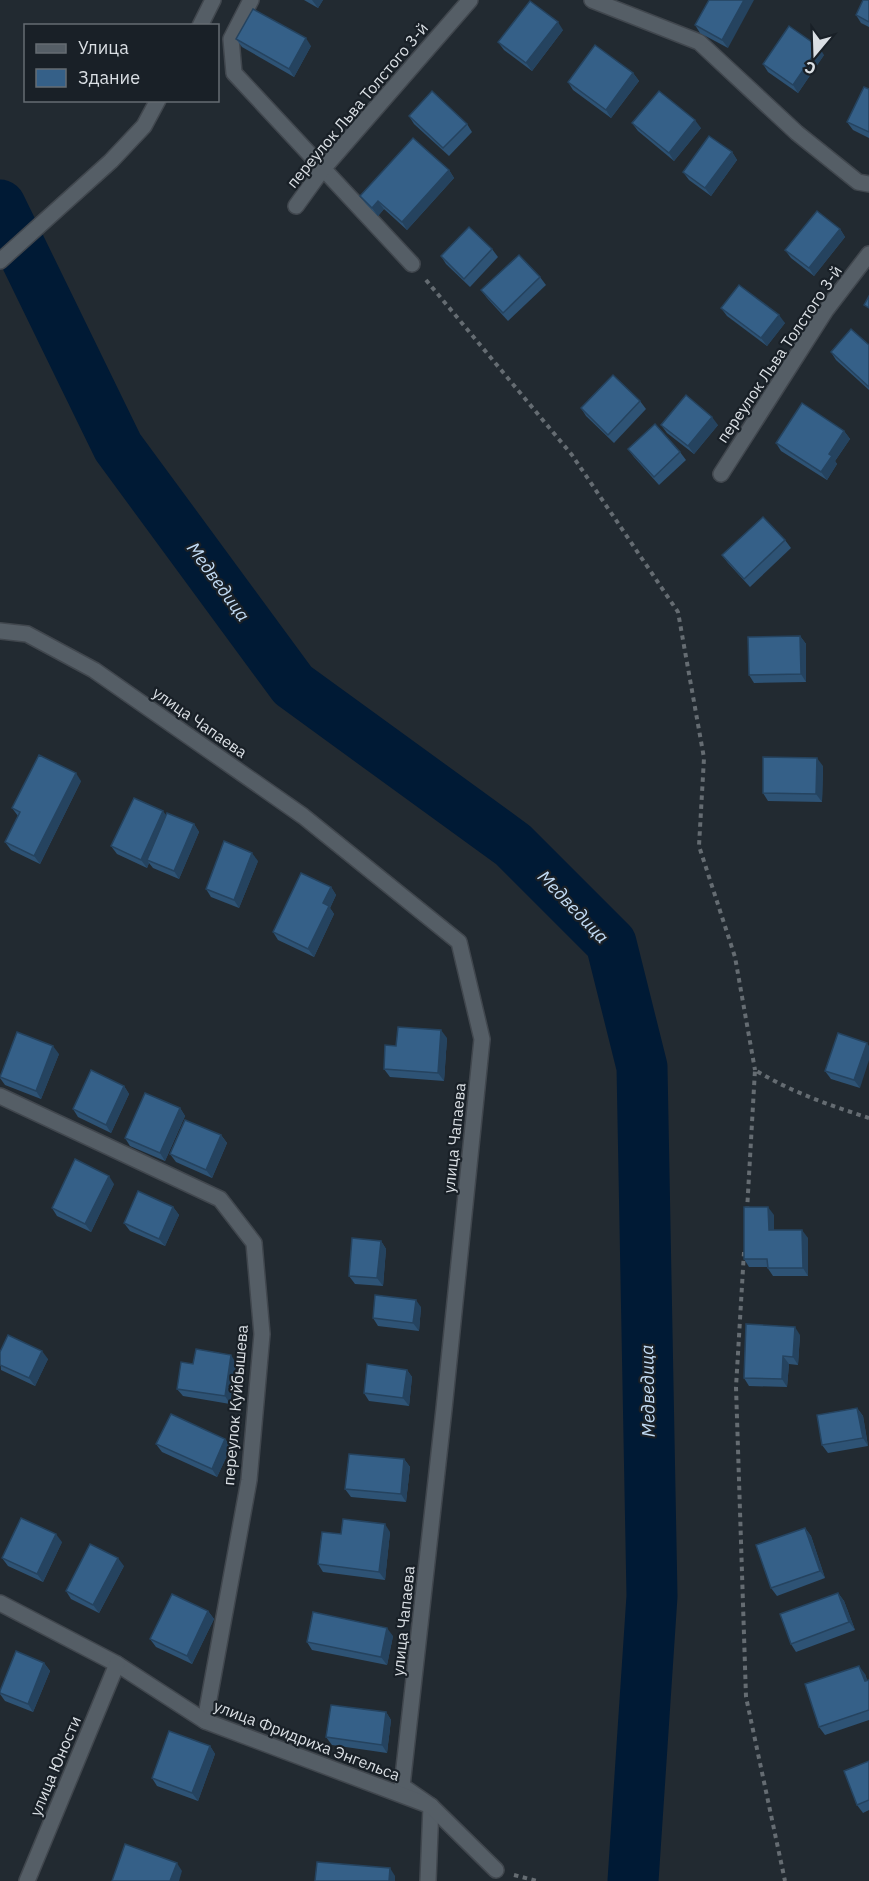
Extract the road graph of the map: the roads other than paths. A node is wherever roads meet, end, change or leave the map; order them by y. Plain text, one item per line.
1 (213, 0) edge
2 (251, 0) edge
3 (470, 0) edge
4 (592, 0) edge
5 (201, 24) edge
6 (157, 102) edge
7 (322, 170) junction
8 (869, 184) edge
9 (296, 206) dead end
10 (869, 254) edge
11 (0, 261) edge
12 (412, 264) road end
13 (721, 474) dead end
14 (0, 631) edge
15 (0, 1096) edge
16 (0, 1603) edge
17 (117, 1664) junction
18 (205, 1721) junction
19 (431, 1806) junction
20 (496, 1869) dead end
21 (27, 1881) edge
22 (428, 1881) edge

1 - 5 street
2 - 7 street
3 - 7 street, переулок Льва Толстого 3-й
4 - 8 street
6 - 11 street
7 - 9 street, переулок Льва Толстого 3-й
7 - 12 street
10 - 13 street, переулок Льва Толстого 3-й
14 - 19 street, улица Чапаева
15 - 18 street, переулок Куйбышева
16 - 17 street, улица Фридриха Энгельса
17 - 18 street, улица Фридриха Энгельса
17 - 21 street, улица Юности
18 - 19 street, улица Фридриха Энгельса
19 - 20 street, улица Фридриха Энгельса
19 - 22 street

